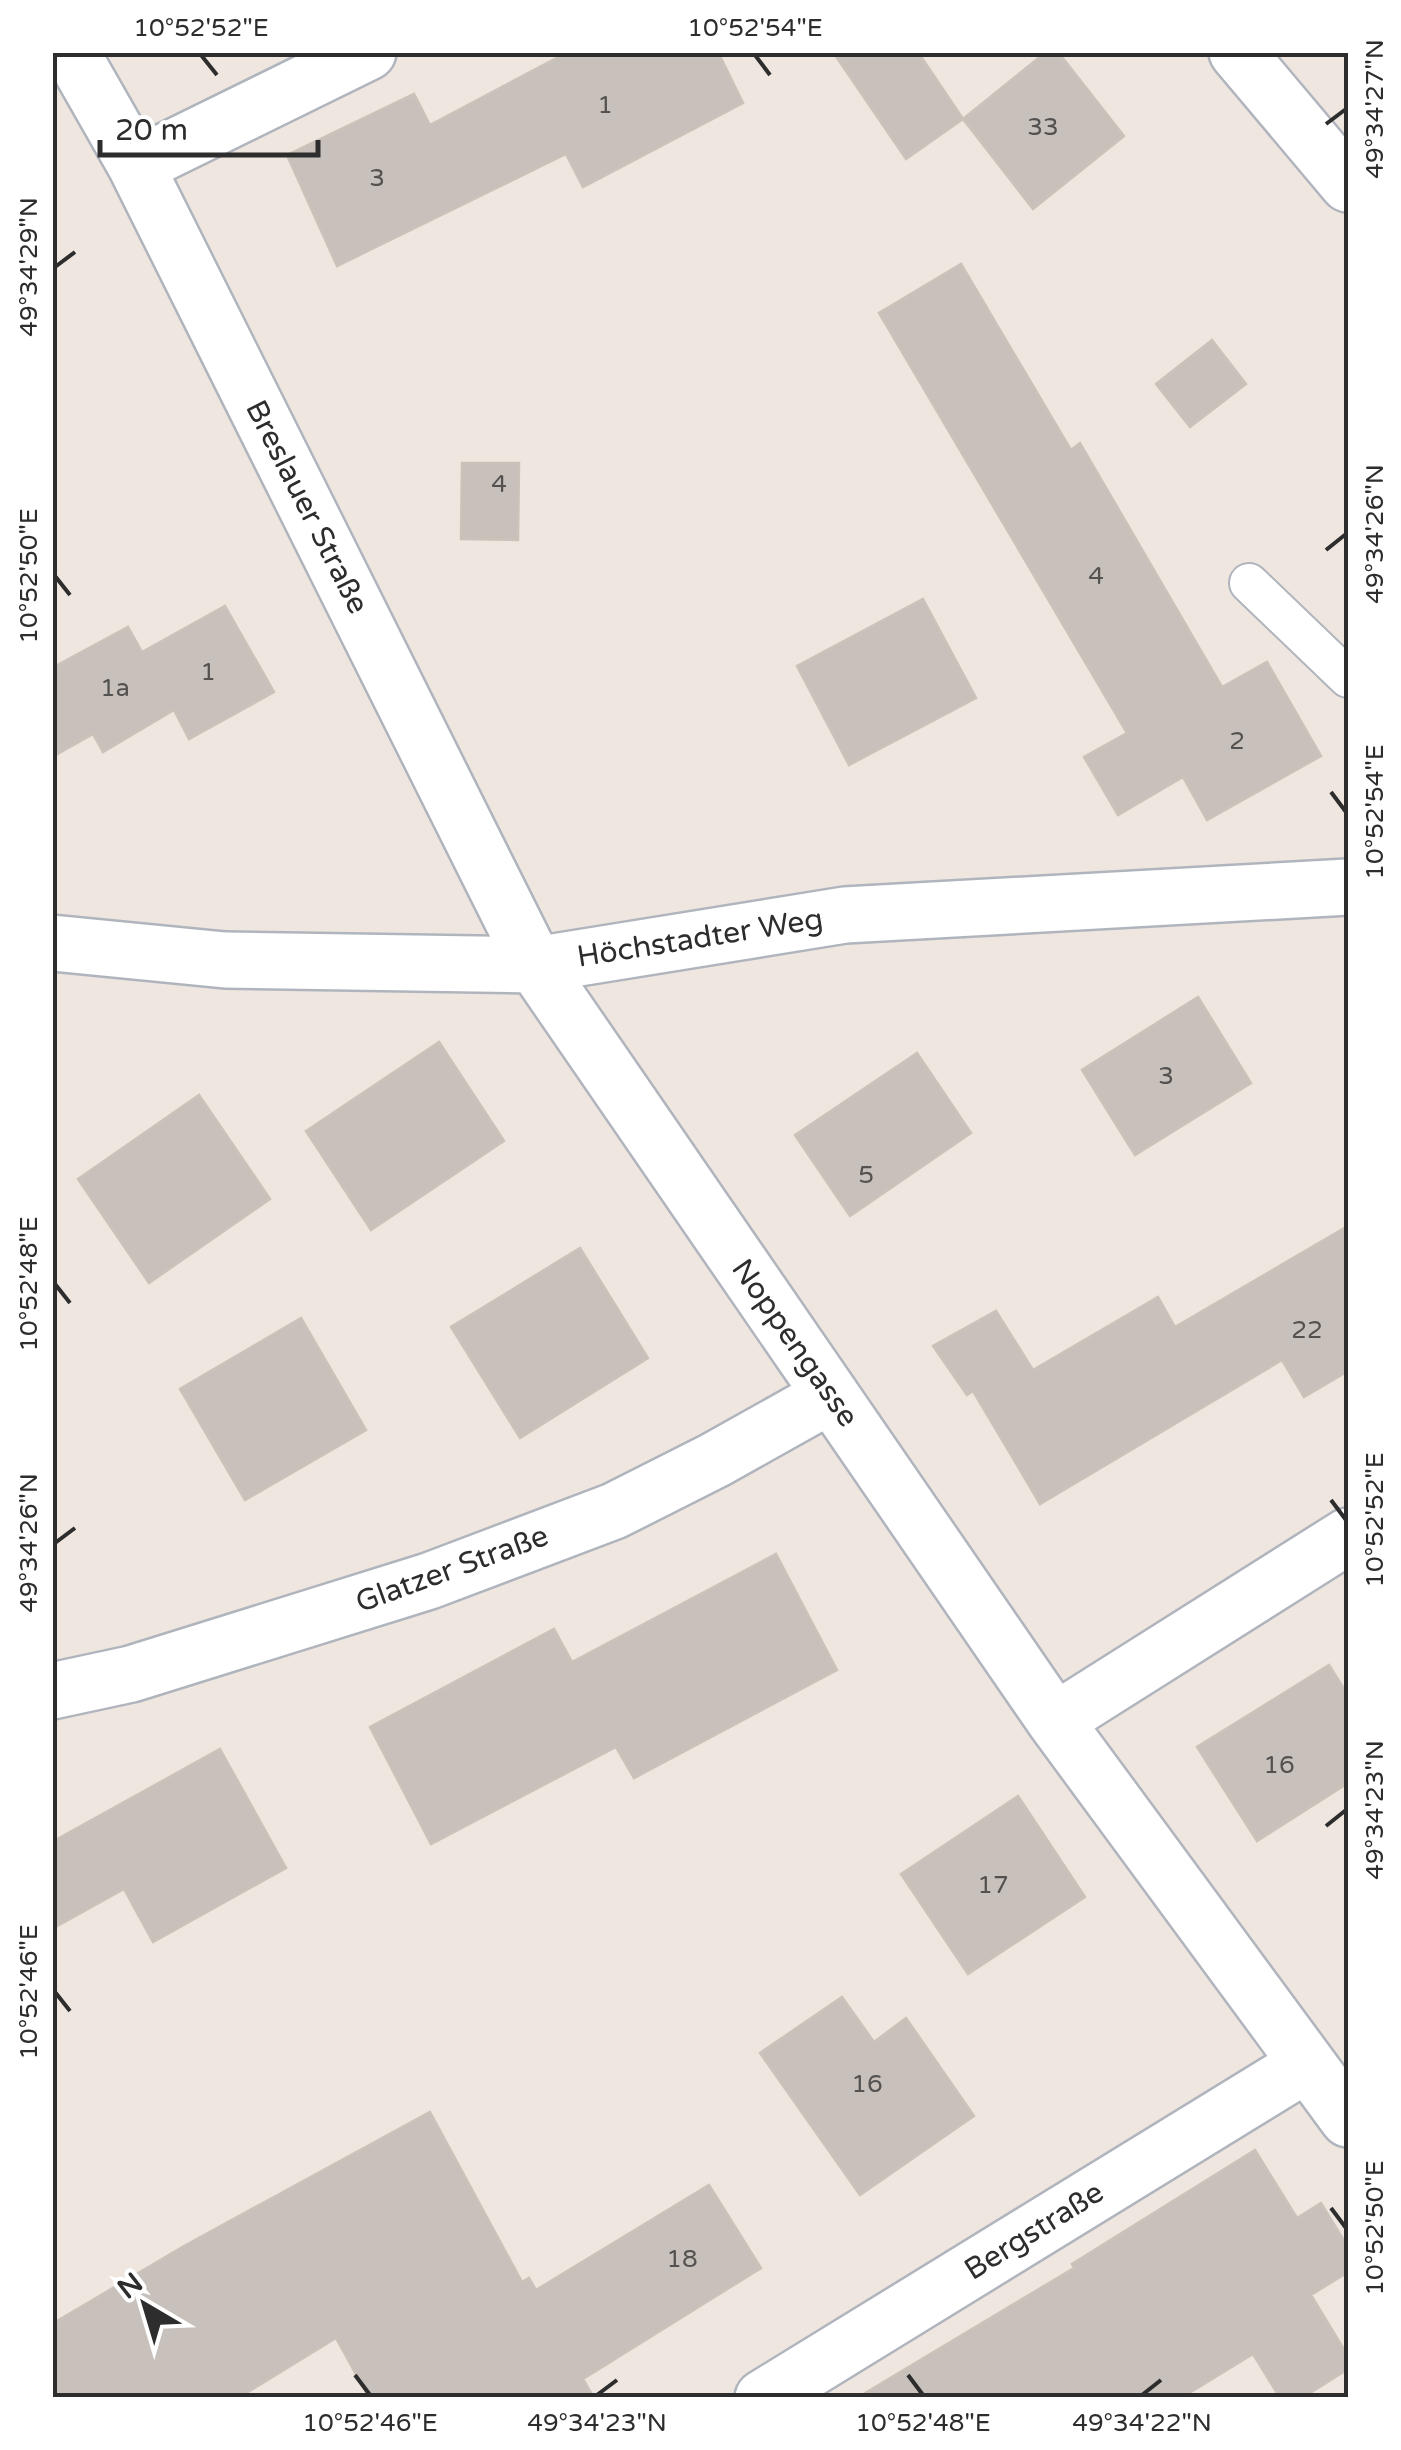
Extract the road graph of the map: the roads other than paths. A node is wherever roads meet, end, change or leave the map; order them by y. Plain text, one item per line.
1 (72, 52) edge
2 (368, 52) edge
3 (1237, 52) edge
4 (136, 166) junction
5 (1348, 184) edge
6 (1249, 582) dead end
7 (1348, 678) edge
8 (1348, 887) edge
9 (52, 943) edge
10 (535, 966) junction
11 (831, 1394) junction
12 (1348, 1536) edge
13 (52, 1690) edge
14 (1055, 1721) junction
15 (1306, 2065) junction
16 (1348, 2119) edge
17 (763, 2398) edge

1 - 4 street, Breslauer Straße
2 - 4 street
3 - 5 street
4 - 10 street, Breslauer Straße
6 - 7 lane
8 - 10 street, Höchstadter Weg
9 - 10 street, Höchstadter Weg
10 - 11 street, Noppengasse
11 - 13 street, Glatzer Straße
11 - 14 street, Noppengasse
12 - 14 street
14 - 15 street, Noppengasse
15 - 16 street, Noppengasse
15 - 17 street, Bergstraße

